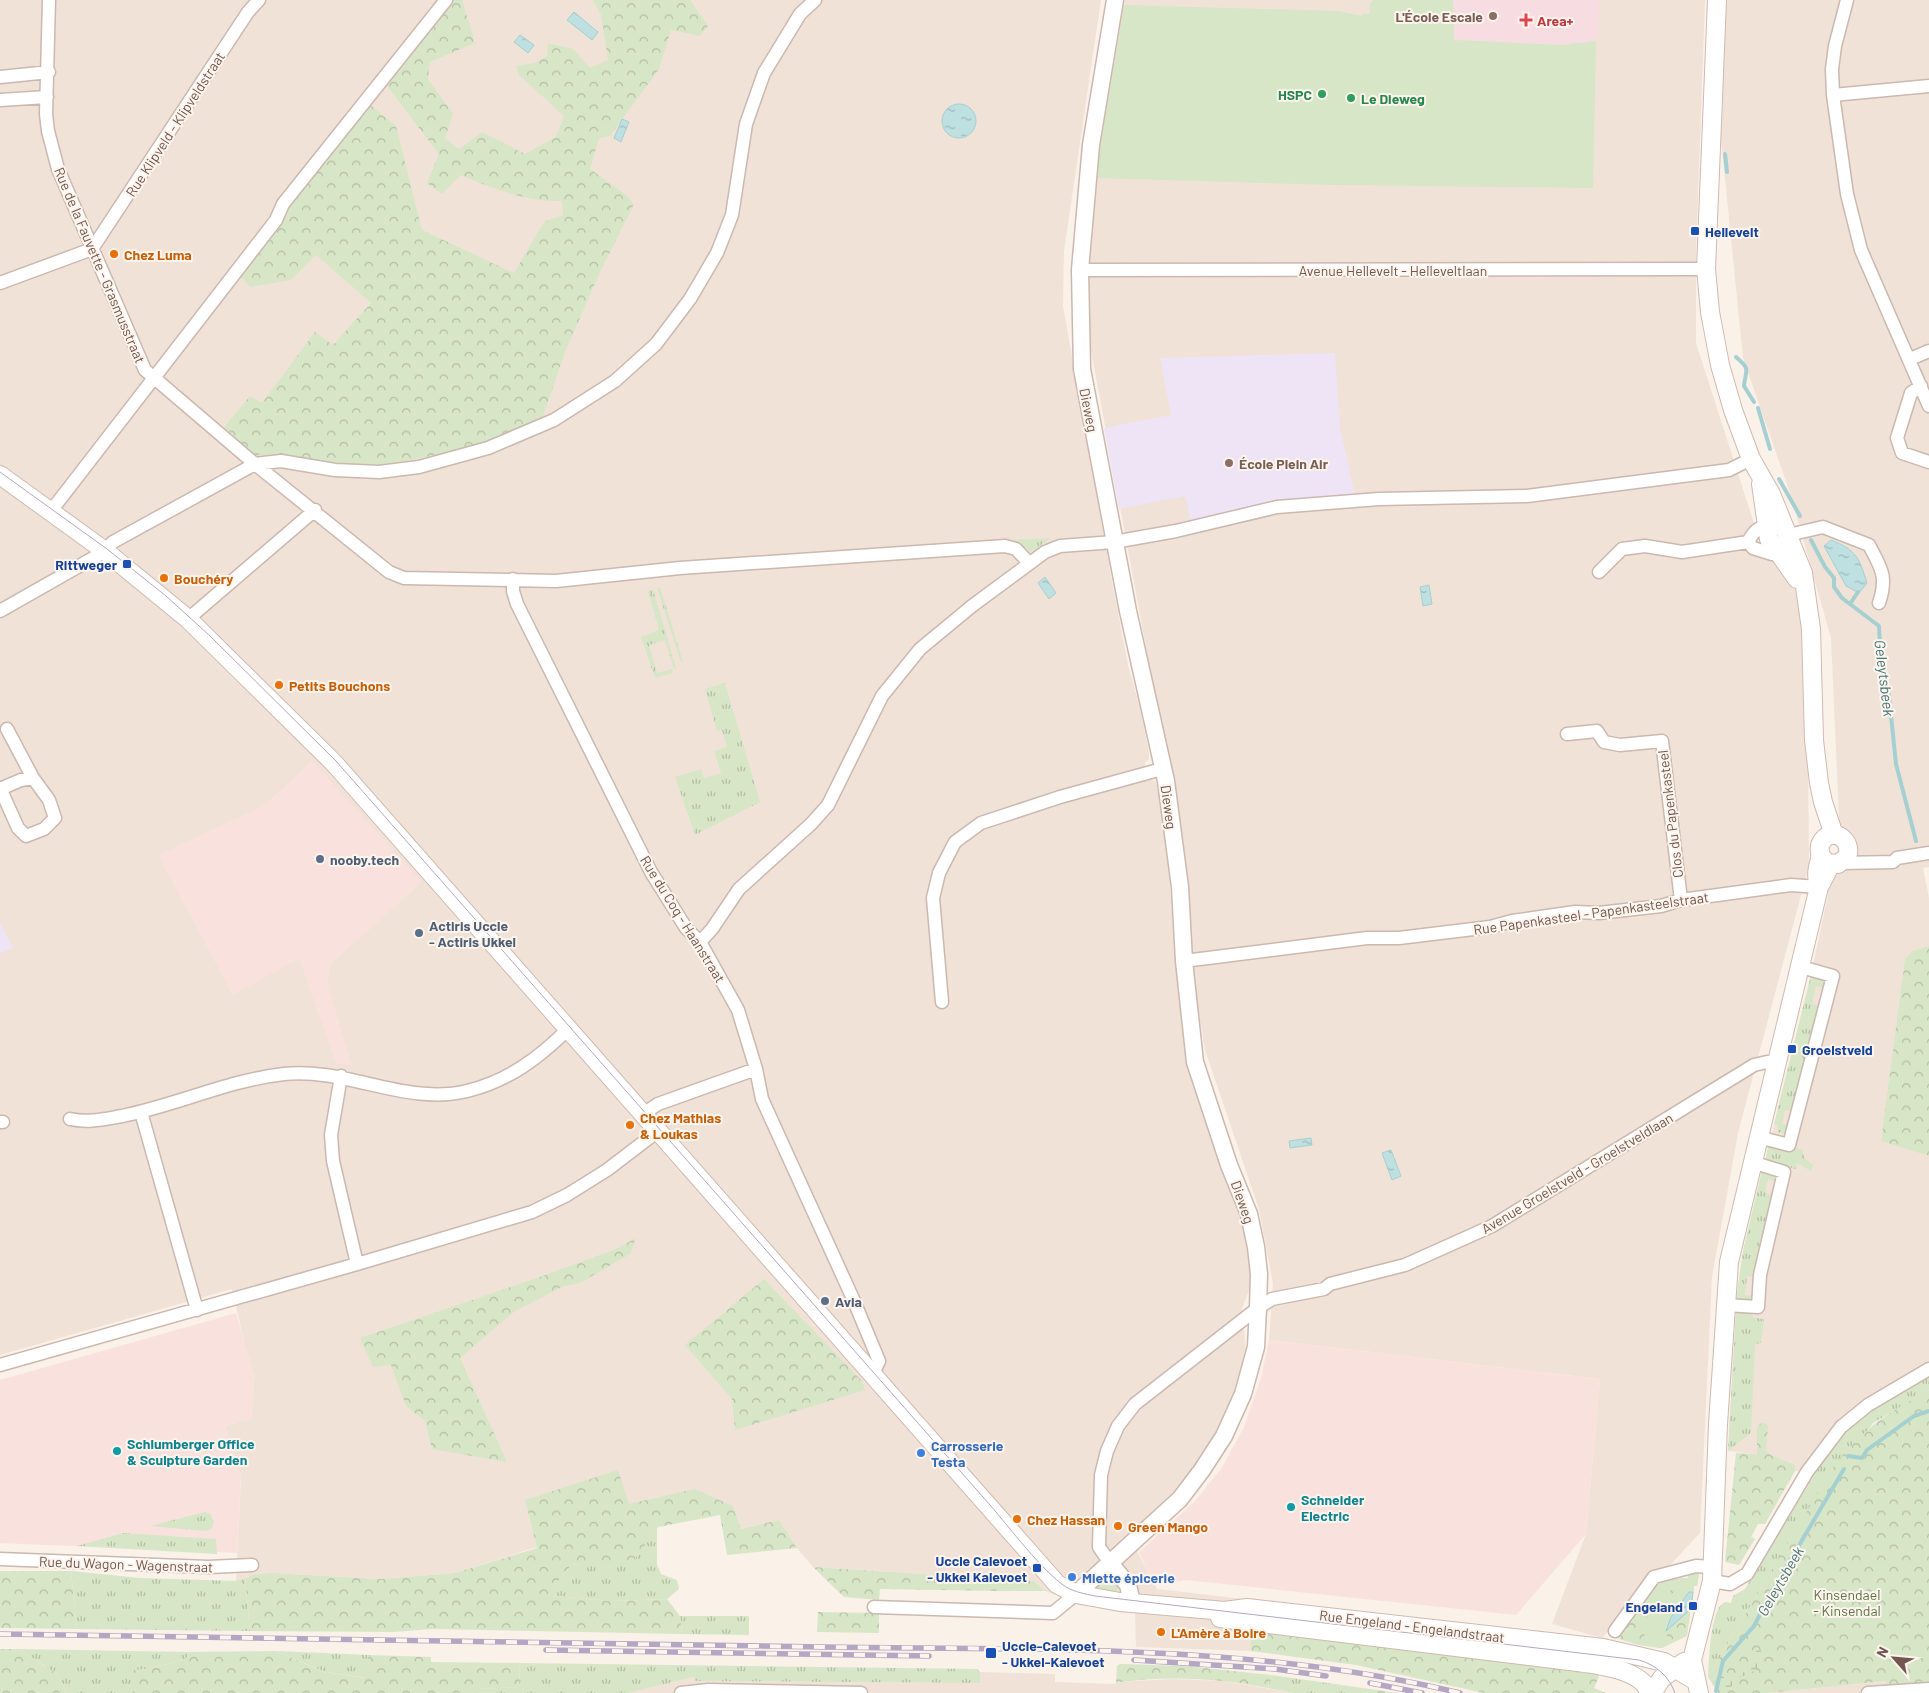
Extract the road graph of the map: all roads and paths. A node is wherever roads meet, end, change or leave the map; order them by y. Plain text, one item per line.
1 (49, 0) edge
2 (259, 0) edge
3 (446, 0) edge
4 (815, 0) edge
5 (1115, 0) edge
6 (1717, 0) edge
7 (1847, 0) edge
8 (48, 72) junction
9 (0, 77) edge
10 (1929, 86) edge
11 (1833, 95) junction
12 (48, 97) junction
13 (0, 100) edge
14 (92, 249) junction
15 (1706, 269) junction
16 (1080, 270) junction
17 (0, 283) edge
18 (1929, 351) edge
19 (1910, 359) junction
20 (154, 379) junction
21 (1921, 386) junction
22 (1929, 406) edge
23 (1751, 459) junction
24 (1929, 462) edge
25 (255, 464) junction
26 (0, 475) edge
27 (1760, 476) junction
28 (315, 510) junction
29 (51, 511) junction
30 (1766, 526) junction
31 (1785, 539) junction
32 (1114, 542) junction
33 (1748, 542) junction
34 (105, 551) junction
35 (1029, 563) junction
36 (1599, 572) dead end
37 (513, 579) junction
38 (1879, 603) dead end
39 (0, 610) edge
40 (188, 619) junction
41 (8, 729) dead end
42 (1567, 734) dead end
43 (1162, 769) junction
44 (33, 778) junction
45 (0, 788) edge
46 (1833, 851) junction
47 (1929, 852) edge
48 (1819, 887) junction
49 (1681, 900) junction
50 (700, 942) junction
51 (1184, 961) junction
52 (1801, 967) junction
53 (942, 1002) dead end
54 (568, 1029) junction
55 (1776, 1064) junction
56 (756, 1069) junction
57 (341, 1076) junction
58 (141, 1112) junction
59 (643, 1114) junction
60 (70, 1119) dead end
61 (658, 1131) junction
62 (1758, 1138) junction
63 (1752, 1162) junction
64 (357, 1264) junction
65 (1725, 1305) junction
66 (1258, 1308) junction
67 (197, 1310) junction
68 (0, 1365) edge
69 (1929, 1369) edge
70 (872, 1376) junction
71 (0, 1559) edge
72 (1110, 1563) junction
73 (252, 1565) dead end
74 (1712, 1574) junction
75 (1076, 1594) junction
76 (1139, 1604) junction
77 (874, 1607) dead end
78 (1615, 1631) dead end
79 (1692, 1660) junction
80 (1675, 1667) junction
81 (1698, 1687) edge
82 (1929, 1689) edge
83 (811, 1692) edge
84 (681, 1693) edge
85 (861, 1693) edge
86 (1650, 1693) edge
87 (1868, 1693) edge

1 - 8 street, Rue de la Fauvette - Grasmusstraat
2 - 14 street, Rue Klipveld - Klipveldstraat
3 - 20 street
4 - 25 street
5 - 16 street, Dieweg
6 - 15 main road
7 - 11 street
8 - 9 street
8 - 12 street, Rue de la Fauvette - Grasmusstraat
10 - 11 street
11 - 19 street
12 - 13 street
12 - 14 street, Rue de la Fauvette - Grasmusstraat
14 - 17 street
14 - 20 street, Rue de la Fauvette - Grasmusstraat
15 - 16 street, Avenue Hellevelt - Helleveltlaan
15 - 23 main road
16 - 32 street, Dieweg
18 - 19 street
19 - 21 street
20 - 25 street, Rue de la Fauvette - Grasmusstraat
20 - 29 street
21 - 22 street
21 - 24 street
23 - 27 main road
23 - 32 street
25 - 28 street, Rue de la Fauvette - Grasmusstraat
25 - 34 street
26 - 29 main road
27 - 30 main road
27 - 31 main road
28 - 37 street, Rue de la Fauvette - Grasmusstraat
28 - 40 street
29 - 34 main road
30 - 31 main road
30 - 33 street
31 - 33 street
31 - 38 street
31 - 46 main road
32 - 35 street
32 - 43 street, Dieweg
33 - 36 street
34 - 39 street
34 - 40 main road
35 - 37 street, Rue de la Fauvette - Grasmusstraat
35 - 50 street
37 - 50 street, Rue du Coq - Haanstraat
40 - 54 main road
41 - 44 street
42 - 49 street, Clos du Papenkasteel
43 - 51 street, Dieweg
43 - 53 street
44 - 45 street
44 - 45 street
46 - 47 street
46 - 48 main road
48 - 49 street, Rue Papenkasteel - Papenkasteelstraat
48 - 52 main road
49 - 51 street, Rue Papenkasteel - Papenkasteelstraat
50 - 56 street, Rue du Coq - Haanstraat
51 - 66 street, Dieweg
52 - 55 main road
52 - 62 street
54 - 57 street
54 - 59 main road
55 - 62 main road
55 - 66 street, Avenue Groelstveld - Groelstveldlaan
56 - 59 street
56 - 70 street, Rue du Coq - Haanstraat
57 - 58 street
57 - 64 street
58 - 60 street
58 - 67 street
59 - 61 main road
61 - 64 street
61 - 70 main road
62 - 63 main road
63 - 65 main road
63 - 65 street
64 - 67 street
65 - 74 main road
66 - 72 street, Dieweg
66 - 72 street, Avenue Groelstveld - Groelstveldlaan
67 - 68 street
69 - 74 street
70 - 75 main road
71 - 73 street, Rue du Wagon - Wagenstraat
72 - 75 street, Dieweg
72 - 76 street
74 - 78 street
74 - 79 main road
75 - 76 main road, Rue Engeland - Engelandstraat
75 - 77 street
76 - 80 main road, Rue Engeland - Engelandstraat
76 - 86 main road, Rue Engeland - Engelandstraat
79 - 80 main road
79 - 81 main road
80 - 81 main road, Rue Engeland - Engelandstraat
80 - 86 main road
82 - 87 street
83 - 84 street
83 - 85 street

